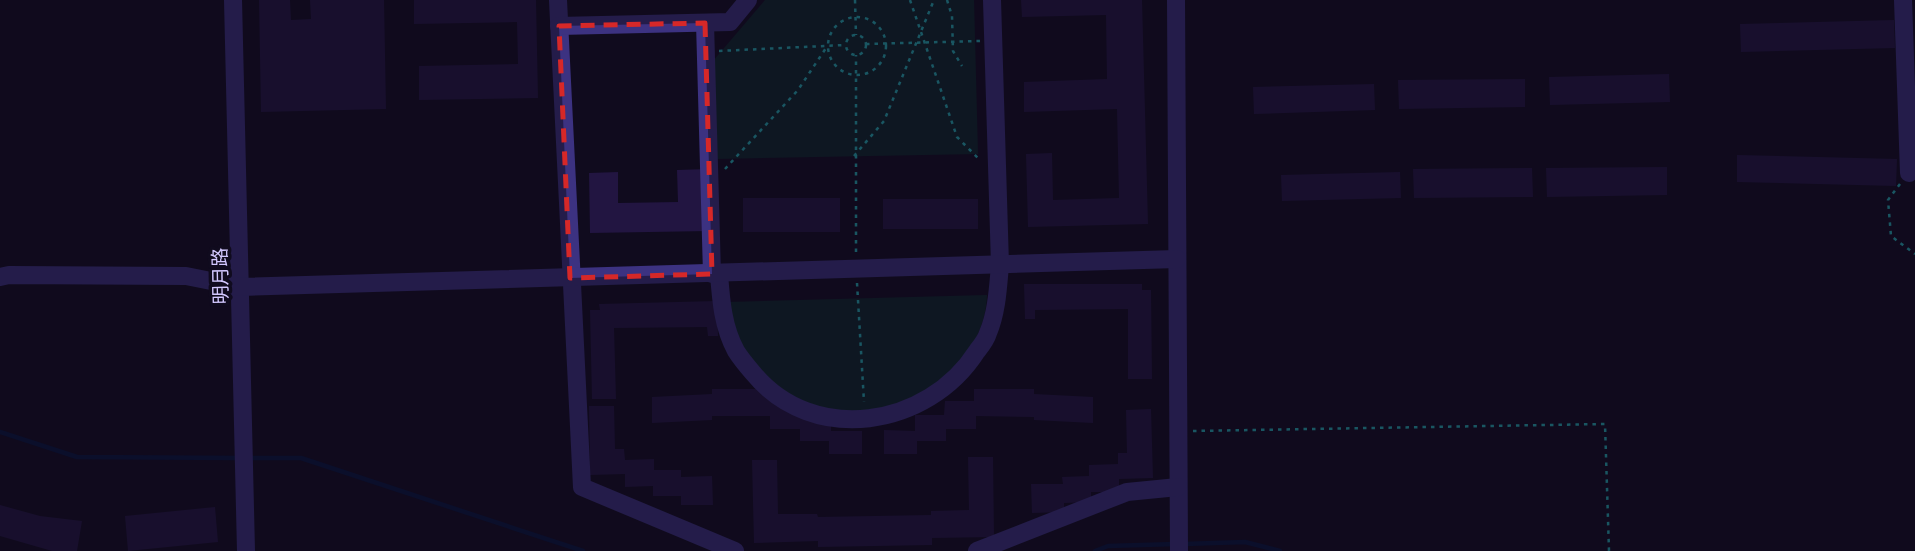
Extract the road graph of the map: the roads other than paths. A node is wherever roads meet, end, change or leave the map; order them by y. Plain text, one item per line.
1 (233, 0) edge
2 (558, 0) edge
3 (748, 0) edge
4 (992, 0) edge
5 (1176, 0) edge
6 (1903, 0) edge
7 (730, 22) junction
8 (705, 23) junction
9 (559, 26) junction
10 (708, 54) junction
11 (1909, 173) road end
12 (1177, 259) junction
13 (1000, 264) junction
14 (715, 274) junction
15 (0, 277) edge
16 (570, 278) junction
17 (241, 287) junction
18 (1178, 487) junction
19 (246, 551) edge
20 (735, 551) edge
21 (977, 551) edge
22 (1179, 551) edge

1 - 17 street, 明月路
2 - 9 street
3 - 7 street
4 - 13 street
5 - 12 street
6 - 11 street
7 - 8 street
7 - 10 street
8 - 9 street
8 - 10 street
9 - 16 street
10 - 14 street
12 - 13 street
12 - 18 street
13 - 14 street
13 - 14 street
14 - 16 street
15 - 17 street
16 - 17 street
16 - 20 street
17 - 19 street, 明月路
18 - 21 street
18 - 22 street

